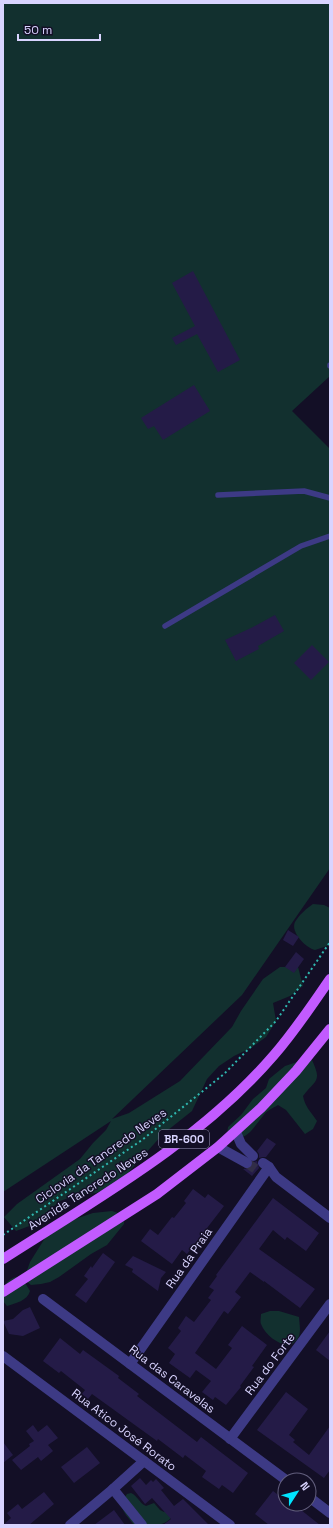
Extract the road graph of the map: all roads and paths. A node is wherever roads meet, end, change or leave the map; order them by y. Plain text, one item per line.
1 (218, 495) dead end
2 (330, 498) edge
3 (330, 536) edge
4 (165, 626) dead end
5 (330, 942) edge
6 (330, 979) edge
7 (329, 1032) edge
8 (236, 1132) junction
9 (218, 1147) junction
10 (330, 1218) edge
11 (3, 1235) edge
12 (3, 1259) edge
13 (3, 1292) edge
14 (43, 1299) dead end
15 (330, 1304) edge
16 (3, 1356) edge
17 (130, 1364) junction
18 (230, 1439) junction
19 (144, 1461) junction
20 (277, 1473) edge
21 (113, 1489) junction
22 (317, 1503) edge
23 (329, 1510) edge
24 (70, 1525) edge
25 (142, 1525) edge
26 (230, 1525) edge

1 - 2 lane
3 - 4 lane
5 - 11 path, Ciclovia da Tancredo Neves
6 - 12 main road, Avenida Tancredo Neves / BR-600
7 - 8 main road, BR-600
8 - 9 main road, BR-600
8 - 9 street
9 - 13 main road, BR-600
10 - 17 street, Rua da Praia
14 - 17 street, Rua das Caravelas
15 - 18 street, Rua do Forte
16 - 19 street, Rua Atico José Rorato
17 - 18 street, Rua das Caravelas
18 - 20 street, Rua das Caravelas
19 - 21 street
19 - 26 street, Rua Atico José Rorato
21 - 24 street
21 - 25 street
22 - 23 street

